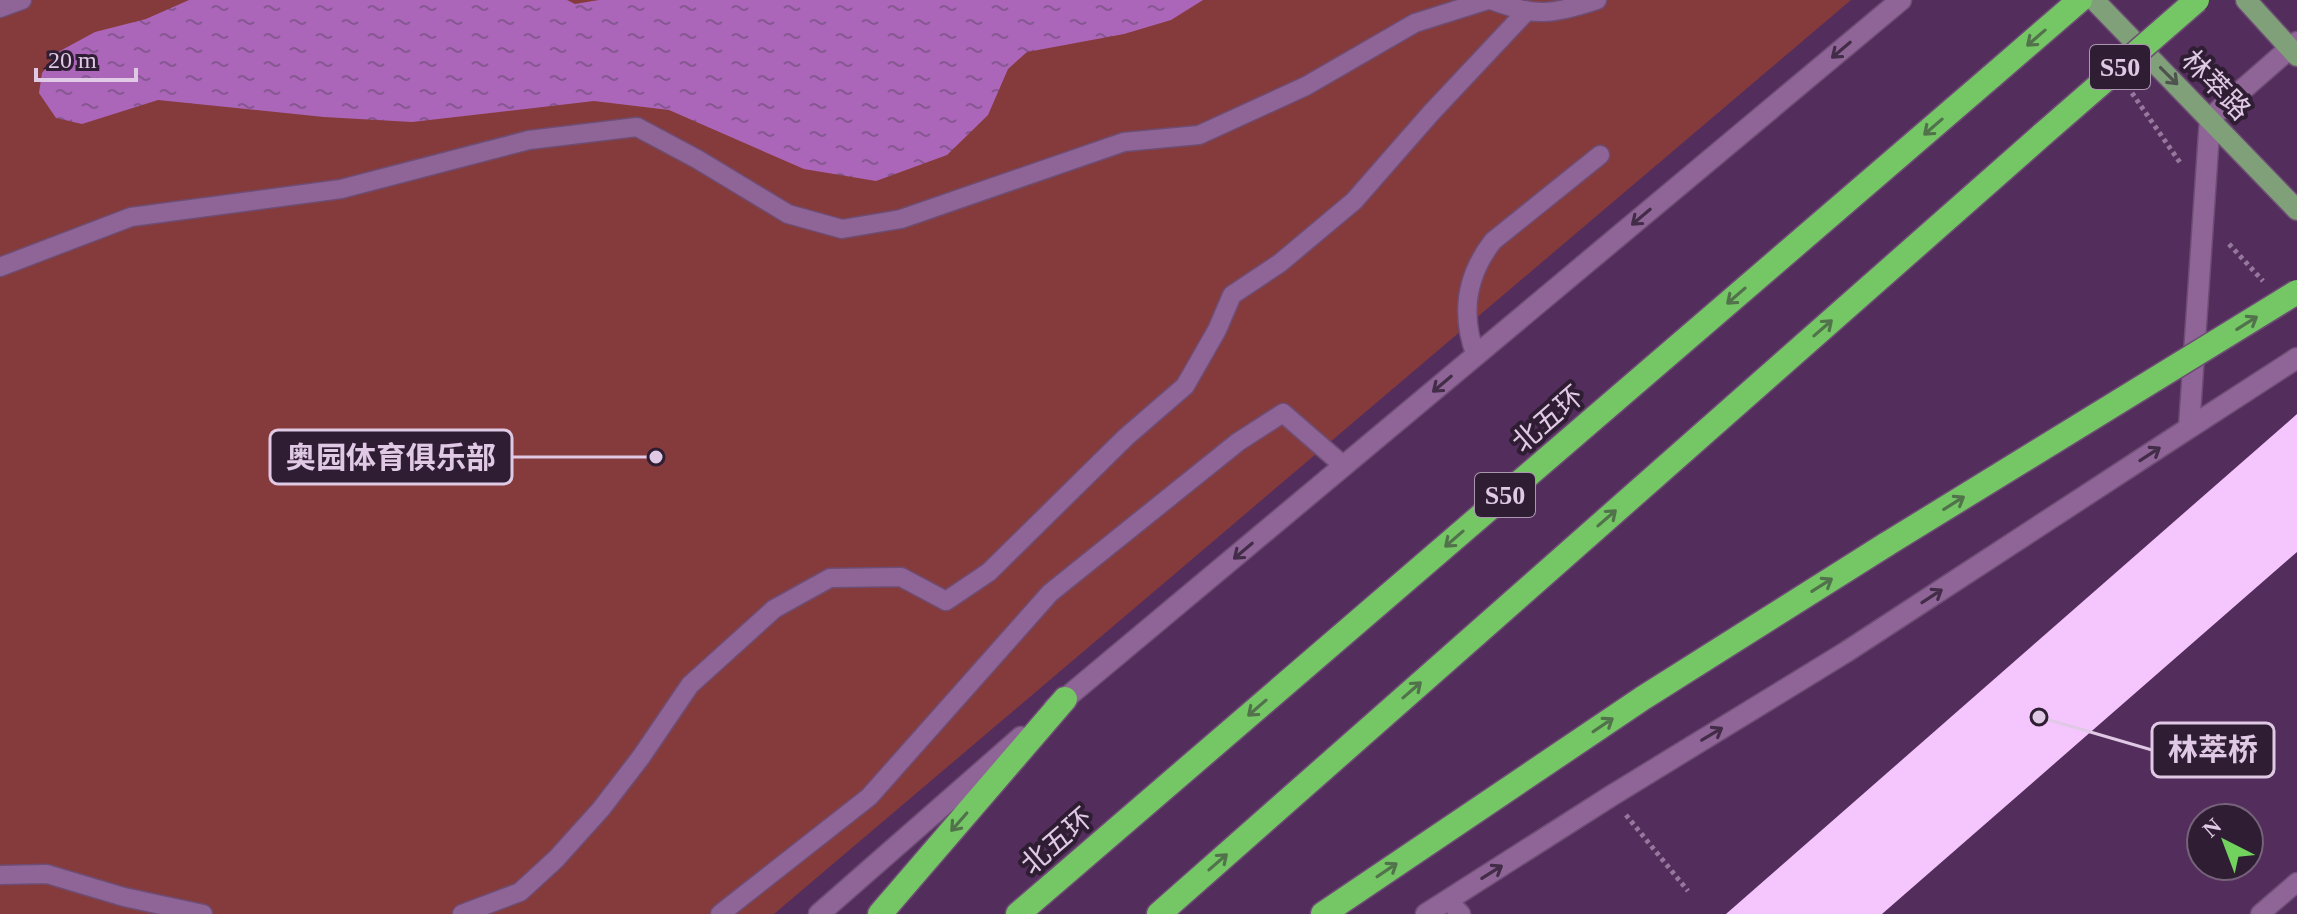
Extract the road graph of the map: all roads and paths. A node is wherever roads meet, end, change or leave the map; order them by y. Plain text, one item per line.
1 (22, 0) edge
2 (1490, 0) edge
3 (1597, 0) edge
4 (1901, 0) edge
5 (2080, 0) edge
6 (2094, 0) edge
7 (2197, 0) edge
8 (2246, 0) edge
9 (0, 8) edge
10 (1525, 13) junction
11 (2295, 49) edge
12 (2127, 85) dead end
13 (2210, 118) junction
14 (1600, 155) dead end
15 (2204, 207) junction
16 (2297, 210) edge
17 (0, 267) edge
18 (2267, 285) dead end
19 (2297, 292) edge
20 (1476, 356) junction
21 (2297, 358) edge
22 (2189, 428) junction
23 (1344, 466) junction
24 (1065, 699) junction
25 (1611, 796) junction
26 (0, 875) edge
27 (2297, 882) edge
28 (1688, 891) dead end
29 (1454, 907) edge
30 (203, 914) edge
31 (462, 914) edge
32 (720, 914) edge
33 (819, 914) edge
34 (880, 914) edge
35 (1018, 914) edge
36 (1159, 914) edge
37 (1323, 914) edge
38 (1426, 914) edge
39 (2260, 914) edge

1 - 9 lane
2 - 10 lane
2 - 17 lane
3 - 10 lane
4 -> 20 street
5 -> 35 highway, 北五环 / S50, bridge
6 -> 13 main road, 林萃路
36 -> 7 highway, S50, bridge
8 - 11 main road
10 - 31 lane
11 - 13 street
12 - 15 path
13 - 15 street
13 - 16 main road, 林萃路
14 - 20 lane
15 - 18 path
15 - 22 street
37 -> 19 highway, bridge
20 -> 23 street
21 - 22 street
25 -> 22 street
23 -> 24 street
23 - 32 lane
24 - 33 street
24 -> 34 highway
25 - 28 path
29 -> 25 street
26 - 30 lane
27 - 39 lane
29 - 38 street

